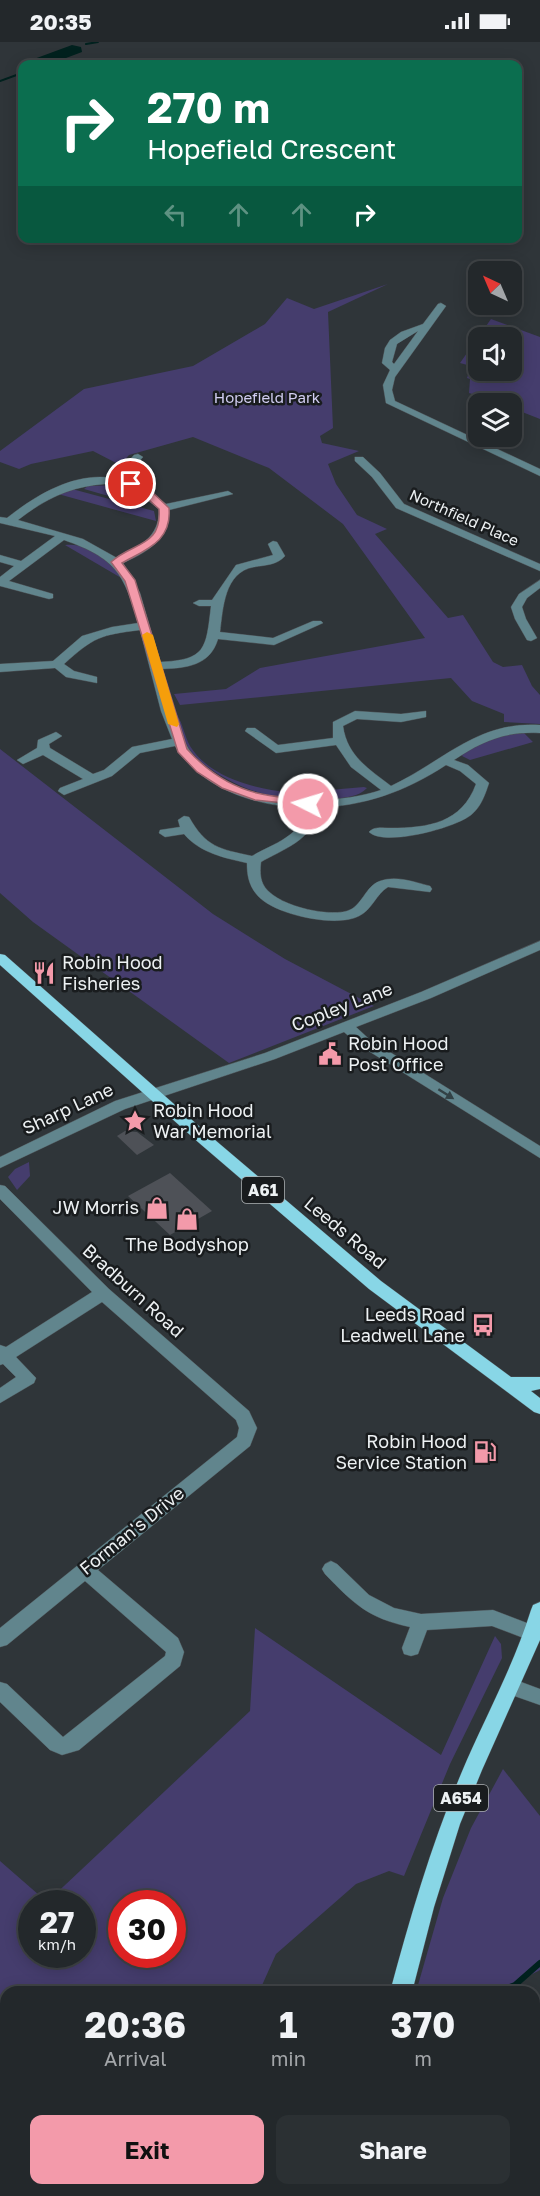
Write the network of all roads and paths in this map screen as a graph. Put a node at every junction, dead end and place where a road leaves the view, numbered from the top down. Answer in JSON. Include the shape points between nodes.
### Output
{"nodes":[{"id":1,"x":441,"y":306,"type":"dead end"},
{"id":2,"x":426,"y":326,"type":"junction"},
{"id":3,"x":395,"y":369,"type":"junction"},
{"id":4,"x":138,"y":457,"type":"dead end"},
{"id":5,"x":359,"y":459,"type":"dead end"},
{"id":6,"x":540,"y":473,"type":"edge"},
{"id":7,"x":117,"y":480,"type":"junction"},
{"id":8,"x":228,"y":494,"type":"dead end"},
{"id":9,"x":164,"y":508,"type":"junction"},
{"id":10,"x":4,"y":521,"type":"edge"},
{"id":11,"x":61,"y":537,"type":"junction"},
{"id":12,"x":273,"y":544,"type":"dead end"},
{"id":13,"x":0,"y":558,"type":"edge"},
{"id":14,"x":116,"y":562,"type":"junction"},
{"id":15,"x":24,"y":566,"type":"junction"},
{"id":16,"x":540,"y":568,"type":"edge"},
{"id":17,"x":0,"y":582,"type":"edge"},
{"id":18,"x":540,"y":583,"type":"edge"},
{"id":19,"x":49,"y":596,"type":"dead end"},
{"id":20,"x":199,"y":603,"type":"dead end"},
{"id":21,"x":217,"y":603,"type":"junction"},
{"id":22,"x":317,"y":623,"type":"dead end"},
{"id":23,"x":145,"y":626,"type":"junction"},
{"id":24,"x":213,"y":635,"type":"junction"},
{"id":25,"x":531,"y":638,"type":"dead end"},
{"id":26,"x":57,"y":664,"type":"junction"},
{"id":27,"x":156,"y":666,"type":"junction"},
{"id":28,"x":0,"y":668,"type":"edge"},
{"id":29,"x":93,"y":680,"type":"dead end"},
{"id":30,"x":422,"y":714,"type":"dead end"},
{"id":31,"x":540,"y":729,"type":"edge"},
{"id":32,"x":251,"y":731,"type":"dead end"},
{"id":33,"x":341,"y":741,"type":"junction"},
{"id":34,"x":178,"y":742,"type":"junction"},
{"id":35,"x":23,"y":760,"type":"dead end"},
{"id":36,"x":444,"y":760,"type":"junction"},
{"id":37,"x":93,"y":778,"type":"junction"},
{"id":38,"x":64,"y":791,"type":"dead end"},
{"id":39,"x":390,"y":791,"type":"junction"},
{"id":40,"x":308,"y":804,"type":"junction"},
{"id":41,"x":375,"y":832,"type":"dead end"},
{"id":42,"x":165,"y":833,"type":"dead end"},
{"id":43,"x":254,"y":860,"type":"junction"},
{"id":44,"x":425,"y":889,"type":"dead end"},
{"id":45,"x":540,"y":945,"type":"edge"},
{"id":46,"x":0,"y":958,"type":"edge"},
{"id":47,"x":346,"y":1026,"type":"junction"},
{"id":48,"x":153,"y":1094,"type":"junction"},
{"id":49,"x":540,"y":1153,"type":"edge"},
{"id":50,"x":0,"y":1163,"type":"edge"},
{"id":51,"x":0,"y":1190,"type":"edge"},
{"id":52,"x":103,"y":1293,"type":"junction"},
{"id":53,"x":2,"y":1355,"type":"edge"},
{"id":54,"x":508,"y":1383,"type":"junction"},
{"id":55,"x":540,"y":1383,"type":"edge"},
{"id":56,"x":0,"y":1396,"type":"edge"},
{"id":57,"x":540,"y":1407,"type":"edge"},
{"id":58,"x":243,"y":1416,"type":"joint"},
{"id":59,"x":331,"y":1569,"type":"dead end"},
{"id":60,"x":85,"y":1570,"type":"junction"},
{"id":61,"x":540,"y":1610,"type":"edge"},
{"id":62,"x":421,"y":1622,"type":"junction"},
{"id":63,"x":534,"y":1634,"type":"junction"},
{"id":64,"x":0,"y":1639,"type":"edge"},
{"id":65,"x":411,"y":1648,"type":"dead end"},
{"id":66,"x":513,"y":1687,"type":"junction"},
{"id":67,"x":0,"y":1690,"type":"edge"},
{"id":68,"x":540,"y":1697,"type":"edge"},
{"id":69,"x":403,"y":1986,"type":"edge"}],
"edges":[{"from":1,"to":2,"type":"street"},
{"from":2,"to":3,"type":"street"},
{"from":2,"to":3,"type":"street","via":[[409,331],[390,344],[387,363]]},
{"from":3,"to":6,"type":"street","via":[[388,380],[387,396],[399,409]]},
{"from":4,"to":7,"type":"street"},
{"from":5,"to":16,"type":"street","name":"Northfield Place","via":[[372,467],[383,488],[400,507]]},
{"from":7,"to":9,"type":"street","via":[[144,490]]},
{"from":7,"to":10,"type":"street","via":[[88,482],[50,493]]},
{"from":8,"to":9,"type":"street"},
{"from":9,"to":14,"type":"street","via":[[161,533]]},
{"from":10,"to":11,"type":"street"},
{"from":11,"to":14,"type":"street"},
{"from":11,"to":15,"type":"street"},
{"from":12,"to":21,"type":"street","via":[[279,556],[264,564],[237,569]]},
{"from":13,"to":15,"type":"street"},
{"from":14,"to":23,"type":"street","via":[[130,580]]},
{"from":15,"to":17,"type":"street"},
{"from":17,"to":19,"type":"street"},
{"from":18,"to":25,"type":"street","via":[[519,598],[515,606]]},
{"from":20,"to":21,"type":"street"},
{"from":21,"to":24,"type":"street"},
{"from":22,"to":24,"type":"street","via":[[274,642]]},
{"from":23,"to":26,"type":"street","via":[[86,638]]},
{"from":23,"to":27,"type":"street"},
{"from":24,"to":27,"type":"street","via":[[203,657]]},
{"from":26,"to":28,"type":"street"},
{"from":26,"to":29,"type":"street","via":[[70,674]]},
{"from":27,"to":34,"type":"street"},
{"from":30,"to":33,"type":"street","via":[[401,718],[355,715],[338,725]]},
{"from":31,"to":36,"type":"street","via":[[515,728],[482,736]]},
{"from":32,"to":33,"type":"street","via":[[276,749]]},
{"from":33,"to":39,"type":"street","via":[[348,759]]},
{"from":34,"to":37,"type":"street","via":[[136,750],[121,764]]},
{"from":34,"to":40,"type":"street","via":[[201,770],[226,785],[255,796]]},
{"from":35,"to":37,"type":"street","via":[[46,740]]},
{"from":36,"to":39,"type":"street"},
{"from":36,"to":41,"type":"street","via":[[464,768],[483,783],[477,801],[460,818],[441,826],[401,837]]},
{"from":37,"to":38,"type":"street"},
{"from":39,"to":40,"type":"street","via":[[344,802]]},
{"from":40,"to":43,"type":"street","via":[[310,823],[301,833]]},
{"from":42,"to":43,"type":"street","via":[[185,825],[196,839]]},
{"from":43,"to":44,"type":"street","via":[[254,878],[262,894],[289,909],[309,914],[355,913],[374,890],[386,884]]},
{"from":45,"to":47,"type":"street","name":"Copley Lane"},
{"from":46,"to":48,"type":"main road","name":"Leeds Road","number":"A61"},
{"from":47,"to":48,"type":"street","name":"Copley Lane","via":[[236,1069]]},
{"from":47,"to":49,"type":"street","one_way":true,"via":[[364,1042]]},
{"from":48,"to":50,"type":"street","name":"Sharp Lane","via":[[120,1105]]},
{"from":48,"to":54,"type":"main road","name":"Leeds Road","number":"A61","via":[[375,1285]]},
{"from":51,"to":52,"type":"street","name":"Bradburn Road"},
{"from":52,"to":53,"type":"street"},
{"from":52,"to":58,"type":"street","name":"Bradburn Road"},
{"from":53,"to":56,"type":"street","via":[[28,1378]]},
{"from":54,"to":55,"type":"main road"},
{"from":54,"to":57,"type":"main road","name":"Leeds Road","number":"A61"},
{"from":58,"to":60,"type":"street","name":"Forman's Drive","via":[[248,1428],[244,1441]]},
{"from":59,"to":62,"type":"street","via":[[363,1600],[390,1615]]},
{"from":60,"to":64,"type":"street","name":"Forman's Drive"},
{"from":60,"to":67,"type":"street","via":[[171,1644],[173,1660],[66,1746],[57,1744]]},
{"from":61,"to":63,"type":"main road","number":"A654"},
{"from":62,"to":63,"type":"street","via":[[493,1618]]},
{"from":62,"to":65,"type":"street"},
{"from":63,"to":66,"type":"main road","number":"A654"},
{"from":66,"to":68,"type":"street"},
{"from":66,"to":69,"type":"main road","number":"A654","via":[[440,1849]]}]}
